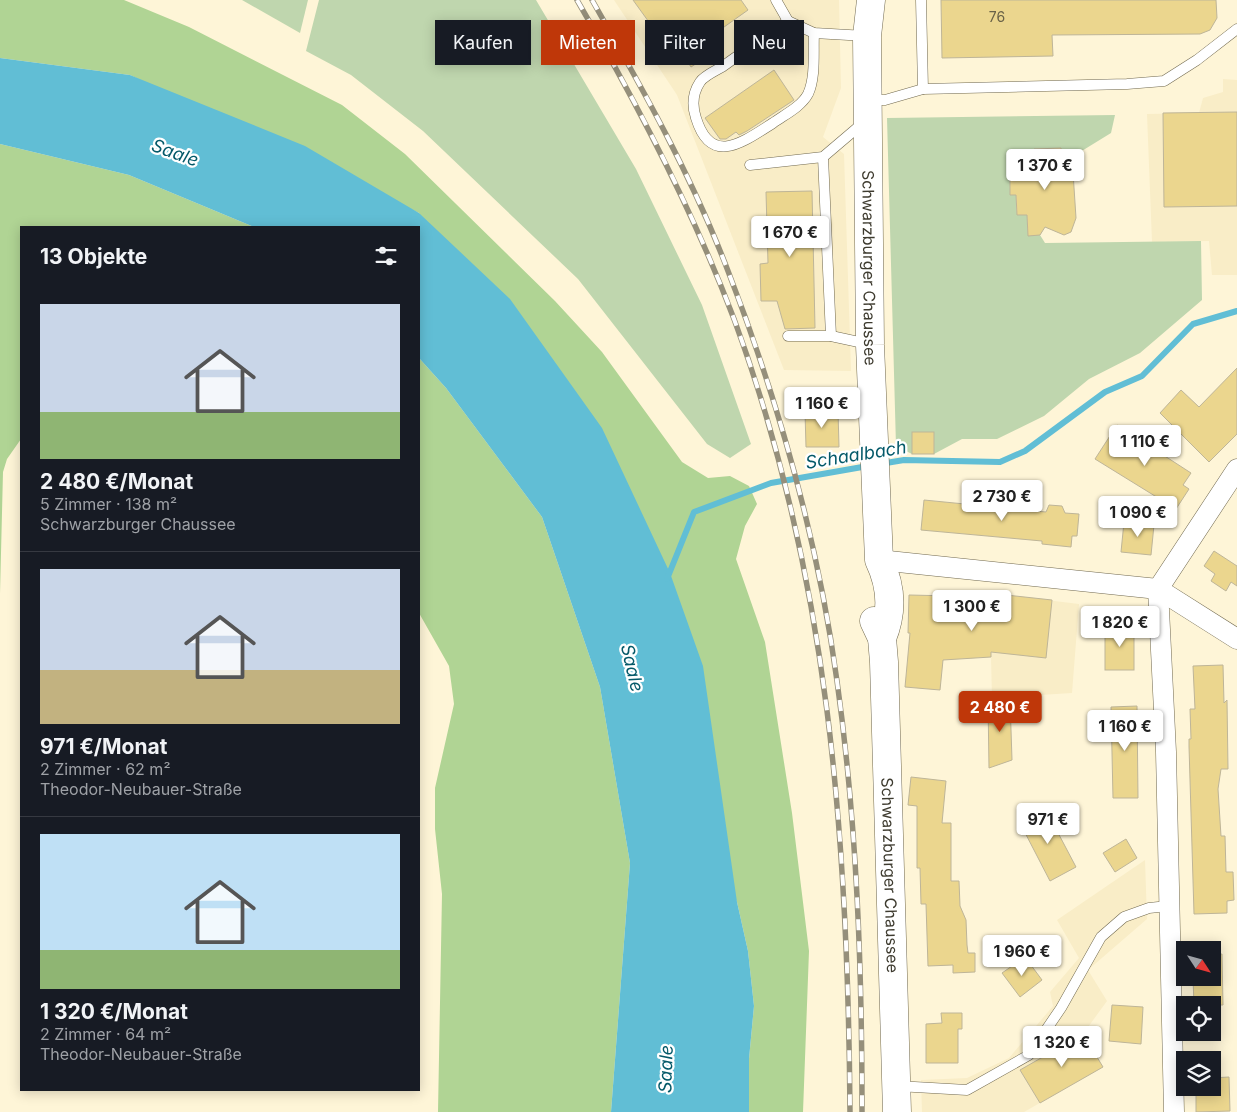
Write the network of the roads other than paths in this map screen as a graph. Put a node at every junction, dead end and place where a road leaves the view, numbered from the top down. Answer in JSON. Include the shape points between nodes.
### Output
{"nodes":[{"id":1,"x":776,"y":0,"type":"edge"},
{"id":2,"x":863,"y":0,"type":"edge"},
{"id":3,"x":871,"y":0,"type":"edge"},
{"id":4,"x":921,"y":0,"type":"edge"},
{"id":5,"x":787,"y":20,"type":"edge"},
{"id":6,"x":804,"y":28,"type":"edge"},
{"id":7,"x":1237,"y":29,"type":"edge"},
{"id":8,"x":814,"y":33,"type":"junction"},
{"id":9,"x":867,"y":36,"type":"junction"},
{"id":10,"x":734,"y":58,"type":"edge"},
{"id":11,"x":923,"y":89,"type":"junction"},
{"id":12,"x":868,"y":109,"type":"junction"},
{"id":13,"x":823,"y":157,"type":"junction"},
{"id":14,"x":750,"y":165,"type":"dead end"},
{"id":15,"x":788,"y":336,"type":"dead end"},
{"id":16,"x":831,"y":336,"type":"junction"},
{"id":17,"x":870,"y":345,"type":"junction"},
{"id":18,"x":1237,"y":469,"type":"edge"},
{"id":19,"x":879,"y":560,"type":"junction"},
{"id":20,"x":1158,"y":589,"type":"junction"},
{"id":21,"x":1237,"y":639,"type":"edge"},
{"id":22,"x":1168,"y":906,"type":"junction"},
{"id":23,"x":897,"y":1099,"type":"edge"},
{"id":24,"x":1174,"y":1112,"type":"edge"}],
"edges":[{"from":1,"to":5,"type":"lane"},
{"from":2,"to":9,"type":"main road","name":"Schwarzburger Chaussee"},
{"from":3,"to":9,"type":"main road","name":"Schwarzburger Chaussee"},
{"from":4,"to":11,"type":"lane"},
{"from":6,"to":8,"type":"lane"},
{"from":7,"to":11,"type":"lane","via":[[1164,81]]},
{"from":8,"to":9,"type":"lane"},
{"from":8,"to":10,"type":"lane","via":[[808,93],[791,111],[728,148],[707,141],[700,132],[692,104],[700,81]]},
{"from":9,"to":12,"type":"main road","name":"Schwarzburger Chaussee"},
{"from":11,"to":12,"type":"lane","via":[[885,100]]},
{"from":12,"to":13,"type":"lane"},
{"from":12,"to":17,"type":"main road","name":"Schwarzburger Chaussee"},
{"from":13,"to":14,"type":"lane"},
{"from":13,"to":16,"type":"lane"},
{"from":15,"to":16,"type":"lane"},
{"from":16,"to":17,"type":"lane"},
{"from":17,"to":19,"type":"main road","name":"Schwarzburger Chaussee"},
{"from":18,"to":20,"type":"street"},
{"from":19,"to":20,"type":"street"},
{"from":19,"to":23,"type":"main road","name":"Schwarzburger Chaussee","via":[[889,586],[889,618],[882,638]]},
{"from":20,"to":21,"type":"street"},
{"from":20,"to":22,"type":"street","via":[[1166,752]]},
{"from":22,"to":23,"type":"lane","via":[[1149,908],[1124,917],[1101,937],[1061,1008],[1029,1055],[967,1090]]},
{"from":22,"to":24,"type":"street"}]}
